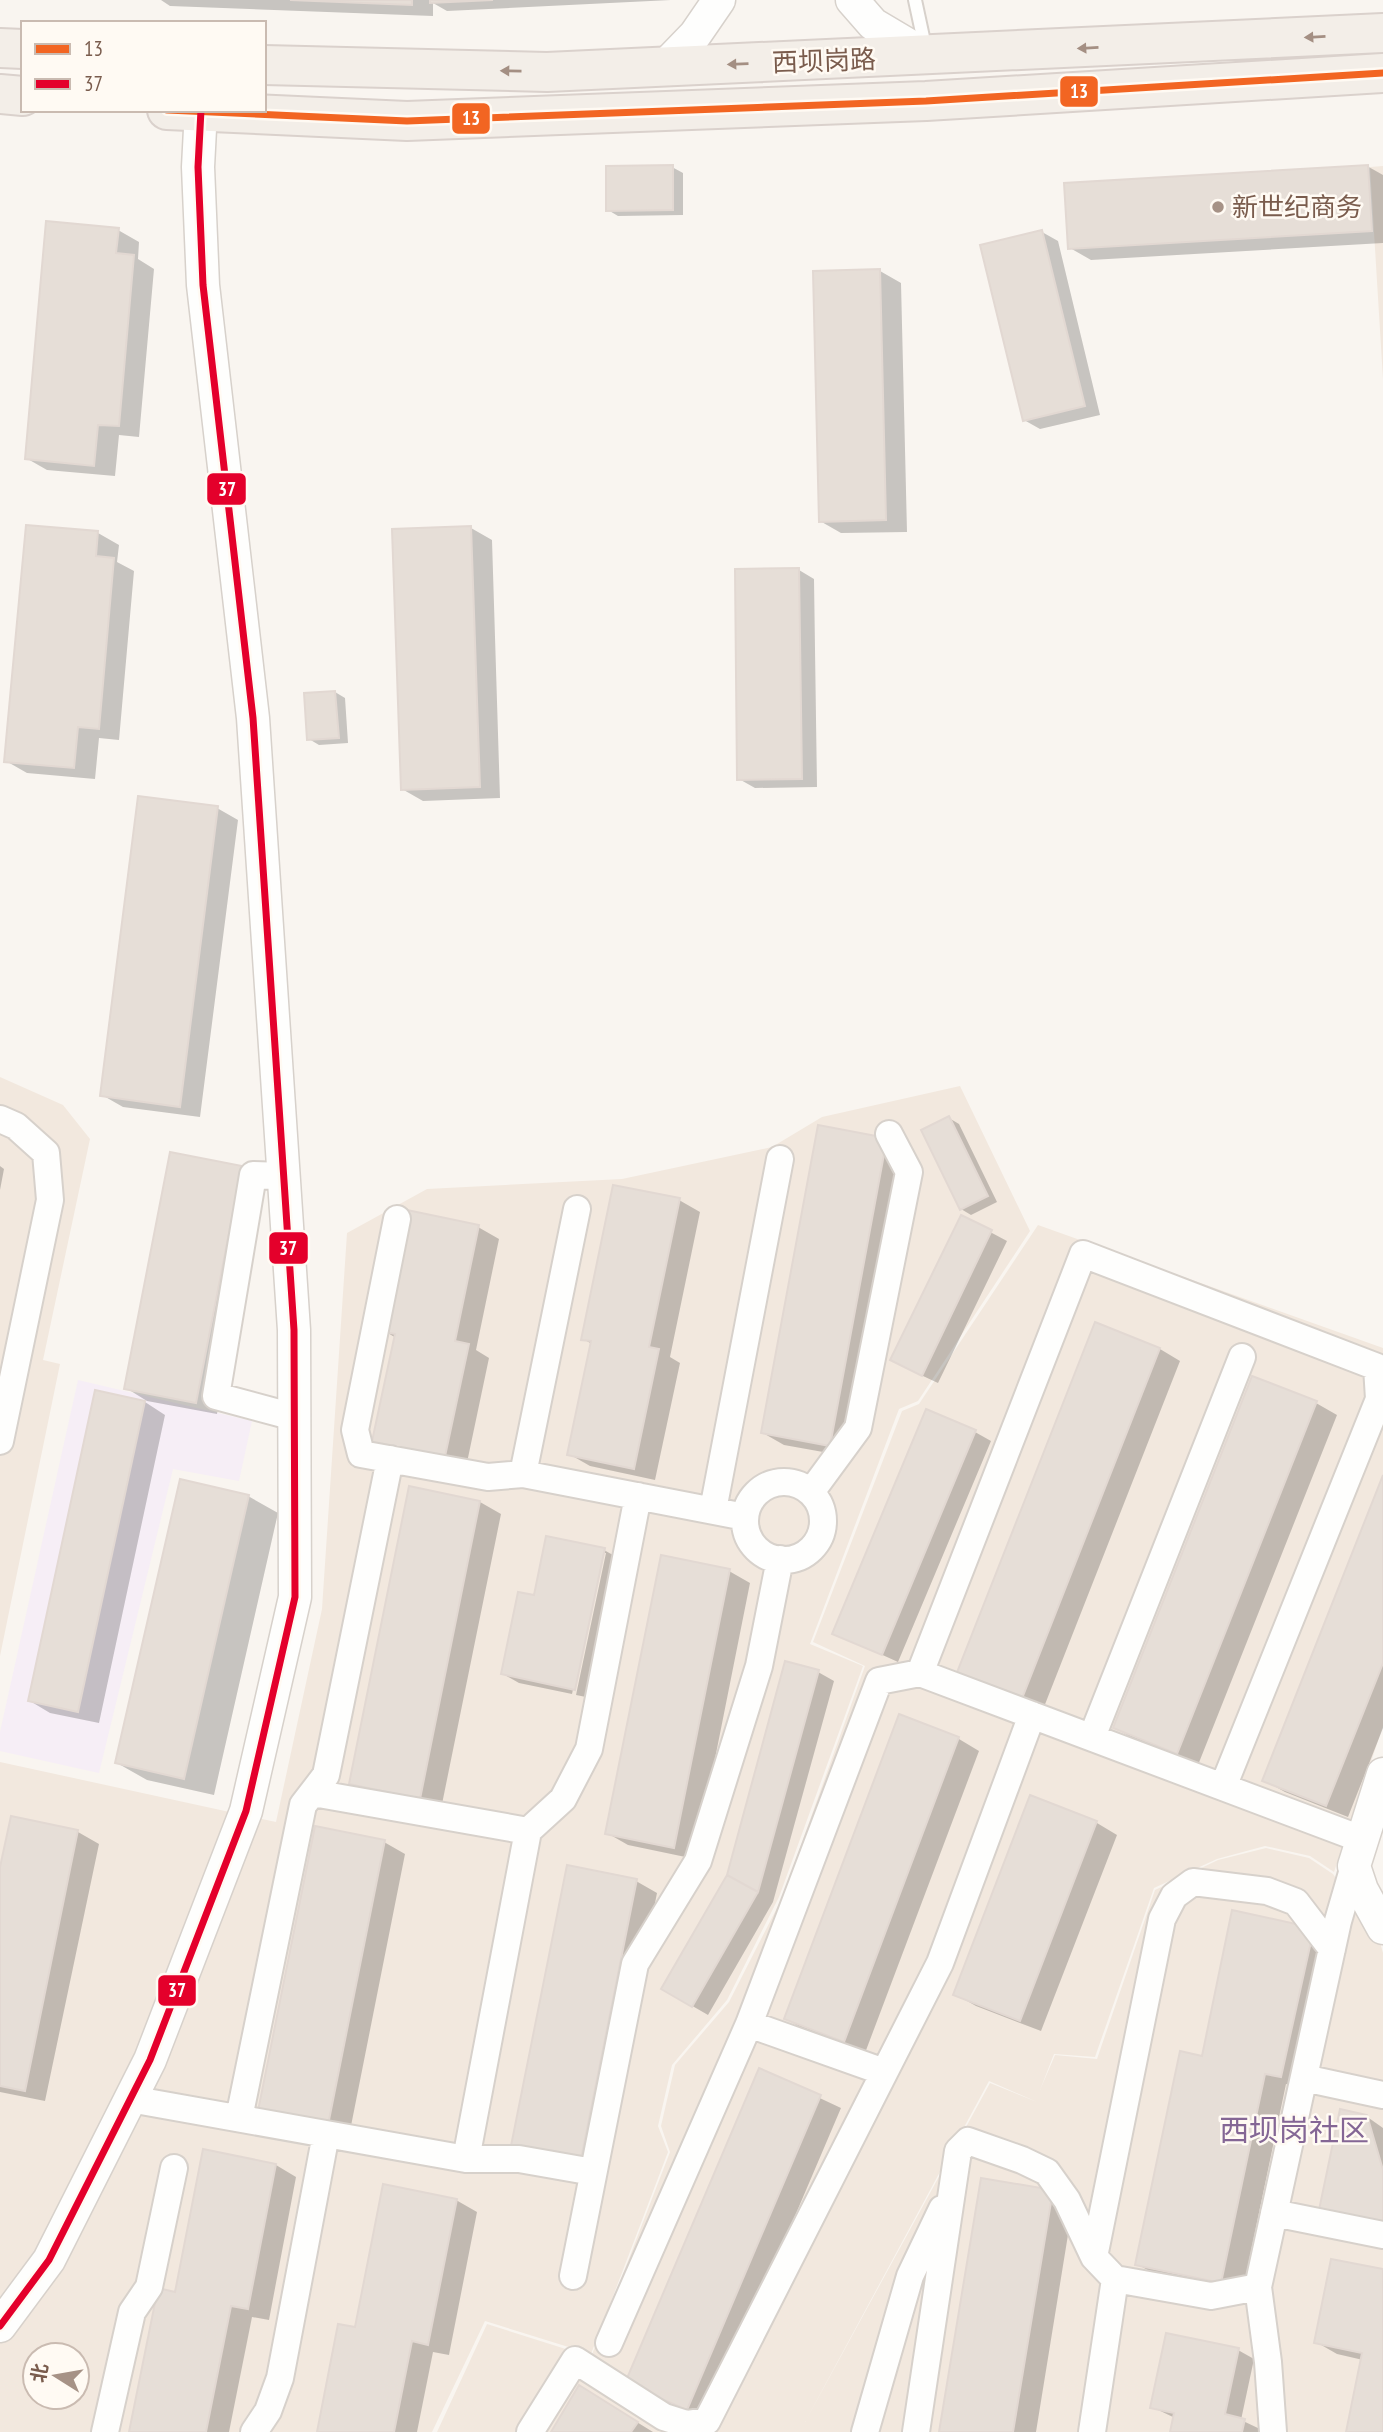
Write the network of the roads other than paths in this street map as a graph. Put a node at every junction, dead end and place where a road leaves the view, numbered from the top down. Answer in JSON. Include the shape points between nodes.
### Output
{"nodes":[{"id":1,"x":719,"y":0,"type":"edge"},
{"id":2,"x":852,"y":0,"type":"edge"},
{"id":3,"x":915,"y":0,"type":"edge"},
{"id":4,"x":1383,"y":33,"type":"edge"},
{"id":5,"x":0,"y":47,"type":"edge"},
{"id":6,"x":21,"y":49,"type":"edge"},
{"id":7,"x":927,"y":57,"type":"junction"},
{"id":8,"x":266,"y":65,"type":"edge"},
{"id":9,"x":664,"y":67,"type":"junction"},
{"id":10,"x":1383,"y":74,"type":"edge"},
{"id":11,"x":0,"y":94,"type":"edge"},
{"id":12,"x":21,"y":96,"type":"edge"},
{"id":13,"x":926,"y":100,"type":"junction"},
{"id":14,"x":189,"y":112,"type":"edge"},
{"id":15,"x":211,"y":112,"type":"edge"},
{"id":16,"x":0,"y":1119,"type":"edge"},
{"id":17,"x":889,"y":1134,"type":"dead end"},
{"id":18,"x":780,"y":1159,"type":"dead end"},
{"id":19,"x":284,"y":1176,"type":"junction"},
{"id":20,"x":576,"y":1209,"type":"dead end"},
{"id":21,"x":397,"y":1220,"type":"dead end"},
{"id":22,"x":1242,"y":1357,"type":"dead end"},
{"id":23,"x":294,"y":1417,"type":"junction"},
{"id":24,"x":0,"y":1441,"type":"edge"},
{"id":25,"x":390,"y":1459,"type":"junction"},
{"id":26,"x":523,"y":1474,"type":"junction"},
{"id":27,"x":811,"y":1492,"type":"junction"},
{"id":28,"x":638,"y":1496,"type":"junction"},
{"id":29,"x":713,"y":1510,"type":"junction"},
{"id":30,"x":745,"y":1517,"type":"junction"},
{"id":31,"x":780,"y":1559,"type":"junction"},
{"id":32,"x":920,"y":1673,"type":"junction"},
{"id":33,"x":1032,"y":1715,"type":"junction"},
{"id":34,"x":1092,"y":1737,"type":"junction"},
{"id":35,"x":1383,"y":1774,"type":"edge"},
{"id":36,"x":1223,"y":1787,"type":"junction"},
{"id":37,"x":313,"y":1793,"type":"junction"},
{"id":38,"x":528,"y":1831,"type":"junction"},
{"id":39,"x":1357,"y":1852,"type":"junction"},
{"id":40,"x":1383,"y":1928,"type":"edge"},
{"id":41,"x":1332,"y":1949,"type":"junction"},
{"id":42,"x":749,"y":2024,"type":"junction"},
{"id":43,"x":884,"y":2072,"type":"junction"},
{"id":44,"x":1304,"y":2078,"type":"junction"},
{"id":45,"x":1383,"y":2095,"type":"edge"},
{"id":46,"x":130,"y":2099,"type":"junction"},
{"id":47,"x":239,"y":2118,"type":"junction"},
{"id":48,"x":326,"y":2134,"type":"junction"},
{"id":49,"x":466,"y":2159,"type":"junction"},
{"id":50,"x":174,"y":2168,"type":"dead end"},
{"id":51,"x":593,"y":2172,"type":"junction"},
{"id":52,"x":953,"y":2186,"type":"junction"},
{"id":53,"x":1274,"y":2213,"type":"junction"},
{"id":54,"x":1383,"y":2235,"type":"edge"},
{"id":55,"x":1094,"y":2257,"type":"junction"},
{"id":56,"x":573,"y":2276,"type":"dead end"},
{"id":57,"x":1115,"y":2279,"type":"junction"},
{"id":58,"x":1258,"y":2287,"type":"junction"},
{"id":59,"x":0,"y":2326,"type":"edge"},
{"id":60,"x":609,"y":2343,"type":"dead end"},
{"id":61,"x":105,"y":2432,"type":"edge"},
{"id":62,"x":254,"y":2432,"type":"edge"},
{"id":63,"x":530,"y":2432,"type":"edge"},
{"id":64,"x":865,"y":2432,"type":"edge"},
{"id":65,"x":916,"y":2432,"type":"edge"},
{"id":66,"x":1092,"y":2432,"type":"edge"},
{"id":67,"x":1273,"y":2432,"type":"edge"}],
"edges":[{"from":1,"to":9,"type":"street","via":[[695,36]]},
{"from":2,"to":7,"type":"street","via":[[873,24]]},
{"from":3,"to":7,"type":"lane"},
{"from":4,"to":7,"type":"main road","name":"西坝岗路","one_way":true},
{"from":5,"to":6,"type":"main road"},
{"from":7,"to":9,"type":"main road","name":"西坝岗路","one_way":true},
{"from":7,"to":13,"type":"main road"},
{"from":9,"to":8,"type":"main road","name":"西坝岗路","one_way":true,"via":[[547,72]]},
{"from":10,"to":13,"type":"main road","name":"西坝岗路"},
{"from":11,"to":12,"type":"main road"},
{"from":13,"to":15,"type":"main road","name":"西坝岗路","via":[[407,121]]},
{"from":14,"to":19,"type":"street","via":[[198,167],[203,285],[253,718]]},
{"from":16,"to":24,"type":"street","via":[[16,1126],[46,1153],[50,1200]]},
{"from":17,"to":27,"type":"street","via":[[909,1172],[858,1428]]},
{"from":18,"to":29,"type":"street"},
{"from":19,"to":23,"type":"street","via":[[294,1330]]},
{"from":19,"to":23,"type":"street","via":[[253,1175],[215,1396]]},
{"from":20,"to":26,"type":"street"},
{"from":21,"to":25,"type":"street","via":[[355,1430],[361,1454]]},
{"from":22,"to":34,"type":"street"},
{"from":23,"to":46,"type":"street","via":[[295,1597],[246,1811]]},
{"from":25,"to":26,"type":"street","via":[[488,1477]]},
{"from":25,"to":37,"type":"street","via":[[327,1775]]},
{"from":26,"to":28,"type":"street"},
{"from":27,"to":30,"type":"street","via":[[789,1482],[765,1487],[748,1505]]},
{"from":27,"to":31,"type":"street","via":[[822,1514],[819,1538],[800,1557]]},
{"from":28,"to":29,"type":"street"},
{"from":28,"to":38,"type":"street","via":[[589,1749],[564,1800]]},
{"from":29,"to":30,"type":"street"},
{"from":30,"to":31,"type":"street","via":[[752,1543]]},
{"from":31,"to":51,"type":"street","via":[[759,1667],[698,1861],[635,1964]]},
{"from":32,"to":33,"type":"street"},
{"from":32,"to":36,"type":"street","via":[[1083,1254],[1377,1367],[1379,1399]]},
{"from":32,"to":42,"type":"street","via":[[879,1681]]},
{"from":33,"to":34,"type":"street"},
{"from":33,"to":43,"type":"street","via":[[940,1963]]},
{"from":34,"to":36,"type":"street"},
{"from":35,"to":39,"type":"street"},
{"from":36,"to":39,"type":"street"},
{"from":37,"to":38,"type":"street"},
{"from":37,"to":47,"type":"street","via":[[303,1805]]},
{"from":38,"to":49,"type":"street"},
{"from":39,"to":40,"type":"street","via":[[1362,1890]]},
{"from":39,"to":41,"type":"street"},
{"from":41,"to":44,"type":"street"},
{"from":41,"to":55,"type":"street","via":[[1296,1902],[1267,1891],[1193,1882],[1174,1896],[1162,1919]]},
{"from":42,"to":43,"type":"street"},
{"from":42,"to":60,"type":"street"},
{"from":43,"to":63,"type":"street","via":[[707,2421],[686,2424],[664,2417],[575,2360]]},
{"from":44,"to":45,"type":"street"},
{"from":44,"to":53,"type":"street"},
{"from":46,"to":47,"type":"street"},
{"from":46,"to":59,"type":"street","via":[[49,2260]]},
{"from":47,"to":48,"type":"street"},
{"from":48,"to":49,"type":"street"},
{"from":48,"to":62,"type":"street","via":[[280,2378],[268,2412]]},
{"from":49,"to":51,"type":"street","via":[[519,2159]]},
{"from":50,"to":61,"type":"street","via":[[149,2287],[132,2312]]},
{"from":51,"to":56,"type":"street"},
{"from":52,"to":55,"type":"street","via":[[958,2151],[968,2141],[1046,2172],[1068,2200]]},
{"from":52,"to":64,"type":"street","via":[[909,2276]]},
{"from":52,"to":65,"type":"street"},
{"from":53,"to":54,"type":"street"},
{"from":53,"to":58,"type":"street"},
{"from":55,"to":57,"type":"street"},
{"from":57,"to":58,"type":"street","via":[[1211,2296]]},
{"from":57,"to":66,"type":"street"},
{"from":58,"to":67,"type":"street"}]}
